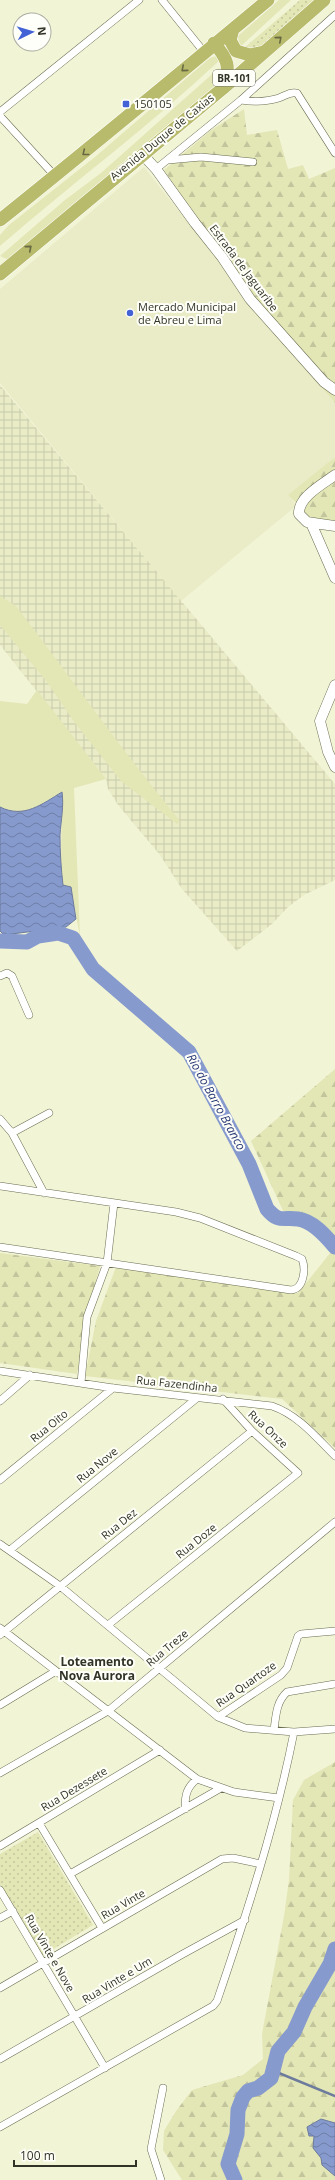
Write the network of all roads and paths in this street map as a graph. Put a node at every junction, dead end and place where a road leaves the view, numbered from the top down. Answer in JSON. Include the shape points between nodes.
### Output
{"nodes":[{"id":1,"x":138,"y":0,"type":"edge"},
{"id":2,"x":162,"y":0,"type":"edge"},
{"id":3,"x":268,"y":0,"type":"edge"},
{"id":4,"x":324,"y":0,"type":"edge"},
{"id":5,"x":335,"y":15,"type":"edge"},
{"id":6,"x":233,"y":29,"type":"junction"},
{"id":7,"x":214,"y":43,"type":"junction"},
{"id":8,"x":204,"y":52,"type":"junction"},
{"id":9,"x":264,"y":52,"type":"junction"},
{"id":10,"x":222,"y":89,"type":"junction"},
{"id":11,"x":241,"y":100,"type":"junction"},
{"id":12,"x":0,"y":112,"type":"edge"},
{"id":13,"x":0,"y":116,"type":"edge"},
{"id":14,"x":335,"y":153,"type":"edge"},
{"id":15,"x":142,"y":154,"type":"junction"},
{"id":16,"x":167,"y":160,"type":"junction"},
{"id":17,"x":253,"y":162,"type":"dead end"},
{"id":18,"x":156,"y":169,"type":"junction"},
{"id":19,"x":55,"y":176,"type":"junction"},
{"id":20,"x":0,"y":220,"type":"edge"},
{"id":21,"x":6,"y":262,"type":"edge"},
{"id":22,"x":0,"y":274,"type":"edge"},
{"id":23,"x":335,"y":390,"type":"edge"},
{"id":24,"x":335,"y":475,"type":"edge"},
{"id":25,"x":311,"y":523,"type":"junction"},
{"id":26,"x":335,"y":526,"type":"edge"},
{"id":27,"x":335,"y":578,"type":"edge"},
{"id":28,"x":335,"y":685,"type":"edge"},
{"id":29,"x":335,"y":767,"type":"edge"},
{"id":30,"x":0,"y":976,"type":"edge"},
{"id":31,"x":29,"y":1015,"type":"dead end"},
{"id":32,"x":49,"y":1113,"type":"dead end"},
{"id":33,"x":0,"y":1119,"type":"edge"},
{"id":34,"x":12,"y":1133,"type":"junction"},
{"id":35,"x":0,"y":1186,"type":"edge"},
{"id":36,"x":44,"y":1192,"type":"junction"},
{"id":37,"x":114,"y":1203,"type":"junction"},
{"id":38,"x":0,"y":1248,"type":"edge"},
{"id":39,"x":107,"y":1263,"type":"junction"},
{"id":40,"x":0,"y":1371,"type":"edge"},
{"id":41,"x":30,"y":1375,"type":"junction"},
{"id":42,"x":81,"y":1383,"type":"junction"},
{"id":43,"x":113,"y":1388,"type":"junction"},
{"id":44,"x":197,"y":1398,"type":"junction"},
{"id":45,"x":223,"y":1399,"type":"junction"},
{"id":46,"x":0,"y":1401,"type":"edge"},
{"id":47,"x":252,"y":1431,"type":"junction"},
{"id":48,"x":335,"y":1456,"type":"edge"},
{"id":49,"x":298,"y":1473,"type":"joint"},
{"id":50,"x":0,"y":1480,"type":"edge"},
{"id":51,"x":335,"y":1522,"type":"edge"},
{"id":52,"x":0,"y":1544,"type":"edge"},
{"id":53,"x":10,"y":1550,"type":"junction"},
{"id":54,"x":60,"y":1586,"type":"junction"},
{"id":55,"x":108,"y":1625,"type":"junction"},
{"id":56,"x":2,"y":1631,"type":"edge"},
{"id":57,"x":335,"y":1631,"type":"edge"},
{"id":58,"x":161,"y":1668,"type":"junction"},
{"id":59,"x":56,"y":1671,"type":"junction"},
{"id":60,"x":335,"y":1684,"type":"edge"},
{"id":61,"x":0,"y":1705,"type":"edge"},
{"id":62,"x":108,"y":1711,"type":"junction"},
{"id":63,"x":218,"y":1717,"type":"junction"},
{"id":64,"x":335,"y":1729,"type":"edge"},
{"id":65,"x":274,"y":1730,"type":"junction"},
{"id":66,"x":294,"y":1732,"type":"junction"},
{"id":67,"x":160,"y":1750,"type":"junction"},
{"id":68,"x":0,"y":1773,"type":"edge"},
{"id":69,"x":197,"y":1779,"type":"junction"},
{"id":70,"x":221,"y":1788,"type":"junction"},
{"id":71,"x":279,"y":1798,"type":"junction"},
{"id":72,"x":185,"y":1809,"type":"junction"},
{"id":73,"x":39,"y":1823,"type":"junction"},
{"id":74,"x":0,"y":1846,"type":"edge"},
{"id":75,"x":260,"y":1864,"type":"junction"},
{"id":76,"x":70,"y":1874,"type":"junction"},
{"id":77,"x":0,"y":1890,"type":"edge"},
{"id":78,"x":13,"y":1911,"type":"junction"},
{"id":79,"x":0,"y":1918,"type":"edge"},
{"id":80,"x":245,"y":1920,"type":"junction"},
{"id":81,"x":102,"y":1928,"type":"junction"},
{"id":82,"x":43,"y":1963,"type":"junction"},
{"id":83,"x":0,"y":1988,"type":"edge"},
{"id":84,"x":75,"y":2017,"type":"junction"},
{"id":85,"x":0,"y":2059,"type":"edge"},
{"id":86,"x":105,"y":2068,"type":"junction"},
{"id":87,"x":163,"y":2088,"type":"dead end"},
{"id":88,"x":0,"y":2127,"type":"edge"},
{"id":89,"x":162,"y":2180,"type":"edge"}],
"edges":[{"from":1,"to":12,"type":"street"},
{"from":2,"to":8,"type":"street"},
{"from":3,"to":6,"type":"highway"},
{"from":9,"to":4,"type":"highway","name":"Avenida Duque de Caxias","number":"BR-101","one_way":true},
{"from":5,"to":11,"type":"street","name":"Avenida Duque de Caxias"},
{"from":6,"to":7,"type":"highway"},
{"from":6,"to":9,"type":"highway","via":[[230,40],[236,51],[250,55]]},
{"from":7,"to":8,"type":"highway"},
{"from":7,"to":10,"type":"highway","via":[[223,53],[228,67],[228,75]]},
{"from":8,"to":19,"type":"highway","one_way":true},
{"from":9,"to":10,"type":"highway","name":"Avenida Duque de Caxias","number":"BR-101"},
{"from":10,"to":15,"type":"highway","name":"Avenida Duque de Caxias","number":"BR-101"},
{"from":11,"to":14,"type":"street","via":[[262,101],[297,93]]},
{"from":11,"to":16,"type":"street","name":"Avenida Duque de Caxias"},
{"from":13,"to":19,"type":"street"},
{"from":15,"to":18,"type":"street","name":"Estrada de Jaguaribe"},
{"from":21,"to":15,"type":"highway","name":"Avenida Duque de Caxias","number":"BR-101","one_way":true},
{"from":16,"to":17,"type":"street","via":[[201,157]]},
{"from":16,"to":18,"type":"street","name":"Avenida Duque de Caxias"},
{"from":18,"to":23,"type":"street","name":"Estrada de Jaguaribe","via":[[250,299],[304,360]]},
{"from":19,"to":20,"type":"highway"},
{"from":21,"to":22,"type":"highway","name":"Avenida Duque de Caxias","number":"BR-101"},
{"from":24,"to":25,"type":"street","via":[[301,503],[299,514],[302,519]]},
{"from":25,"to":26,"type":"street"},
{"from":25,"to":27,"type":"street"},
{"from":28,"to":29,"type":"street","via":[[320,721],[328,752]]},
{"from":30,"to":31,"type":"street","via":[[7,973],[12,976]]},
{"from":32,"to":34,"type":"street"},
{"from":33,"to":34,"type":"street"},
{"from":34,"to":36,"type":"street"},
{"from":35,"to":36,"type":"street"},
{"from":36,"to":37,"type":"street"},
{"from":37,"to":39,"type":"street"},
{"from":37,"to":39,"type":"street","via":[[200,1218],[302,1259],[304,1273],[300,1286],[291,1290]]},
{"from":38,"to":39,"type":"street"},
{"from":39,"to":42,"type":"street","via":[[87,1316]]},
{"from":40,"to":41,"type":"street","name":"Rua Fazendinha"},
{"from":41,"to":42,"type":"street","name":"Rua Fazendinha"},
{"from":41,"to":46,"type":"street"},
{"from":42,"to":43,"type":"street","name":"Rua Fazendinha"},
{"from":43,"to":44,"type":"street","name":"Rua Fazendinha"},
{"from":43,"to":50,"type":"street","name":"Rua Oito"},
{"from":44,"to":45,"type":"street","name":"Rua Fazendinha"},
{"from":44,"to":53,"type":"street","name":"Rua Nove"},
{"from":45,"to":47,"type":"street","name":"Rua Onze"},
{"from":45,"to":48,"type":"street","name":"Rua Fazendinha","via":[[272,1406],[285,1411],[297,1418]]},
{"from":47,"to":49,"type":"street","name":"Rua Onze"},
{"from":47,"to":54,"type":"street","name":"Rua Dez"},
{"from":49,"to":55,"type":"street","name":"Rua Doze"},
{"from":51,"to":58,"type":"street","name":"Rua Treze"},
{"from":52,"to":53,"type":"street"},
{"from":53,"to":54,"type":"street"},
{"from":54,"to":55,"type":"street"},
{"from":54,"to":56,"type":"street","name":"Rua Dez"},
{"from":55,"to":58,"type":"street"},
{"from":56,"to":59,"type":"street"},
{"from":57,"to":63,"type":"street","name":"Rua Quartoze","via":[[298,1636],[287,1668],[281,1675]]},
{"from":58,"to":62,"type":"street","name":"Rua Treze"},
{"from":58,"to":63,"type":"street"},
{"from":59,"to":61,"type":"street"},
{"from":59,"to":62,"type":"street"},
{"from":60,"to":65,"type":"street","via":[[287,1692],[282,1696],[278,1706]]},
{"from":62,"to":67,"type":"street"},
{"from":62,"to":68,"type":"street","name":"Rua Treze"},
{"from":63,"to":65,"type":"street","via":[[245,1728]]},
{"from":64,"to":66,"type":"street"},
{"from":65,"to":66,"type":"street"},
{"from":66,"to":71,"type":"street"},
{"from":67,"to":69,"type":"street"},
{"from":67,"to":73,"type":"street","name":"Rua Dezessete"},
{"from":69,"to":70,"type":"street"},
{"from":69,"to":72,"type":"street","via":[[189,1786],[185,1796]]},
{"from":70,"to":71,"type":"street"},
{"from":70,"to":72,"type":"street"},
{"from":71,"to":75,"type":"street"},
{"from":72,"to":76,"type":"street"},
{"from":73,"to":74,"type":"street","name":"Rua Dezessete"},
{"from":73,"to":76,"type":"street"},
{"from":75,"to":80,"type":"street"},
{"from":75,"to":81,"type":"street","name":"Rua Vinte","via":[[233,1858],[222,1859]]},
{"from":76,"to":81,"type":"street"},
{"from":77,"to":78,"type":"street","name":"Rua Vinte e Nove"},
{"from":78,"to":79,"type":"street"},
{"from":78,"to":82,"type":"street","name":"Rua Vinte e Nove"},
{"from":80,"to":84,"type":"street","name":"Rua Vinte e Um"},
{"from":80,"to":86,"type":"street","via":[[217,2001],[213,2006]]},
{"from":81,"to":82,"type":"street","name":"Rua Vinte"},
{"from":82,"to":83,"type":"street","name":"Rua Vinte"},
{"from":82,"to":84,"type":"street","name":"Rua Vinte e Nove"},
{"from":84,"to":85,"type":"street","name":"Rua Vinte e Um"},
{"from":84,"to":86,"type":"street","name":"Rua Vinte e Nove"},
{"from":86,"to":88,"type":"street"},
{"from":87,"to":89,"type":"street","via":[[151,2149]]}]}
